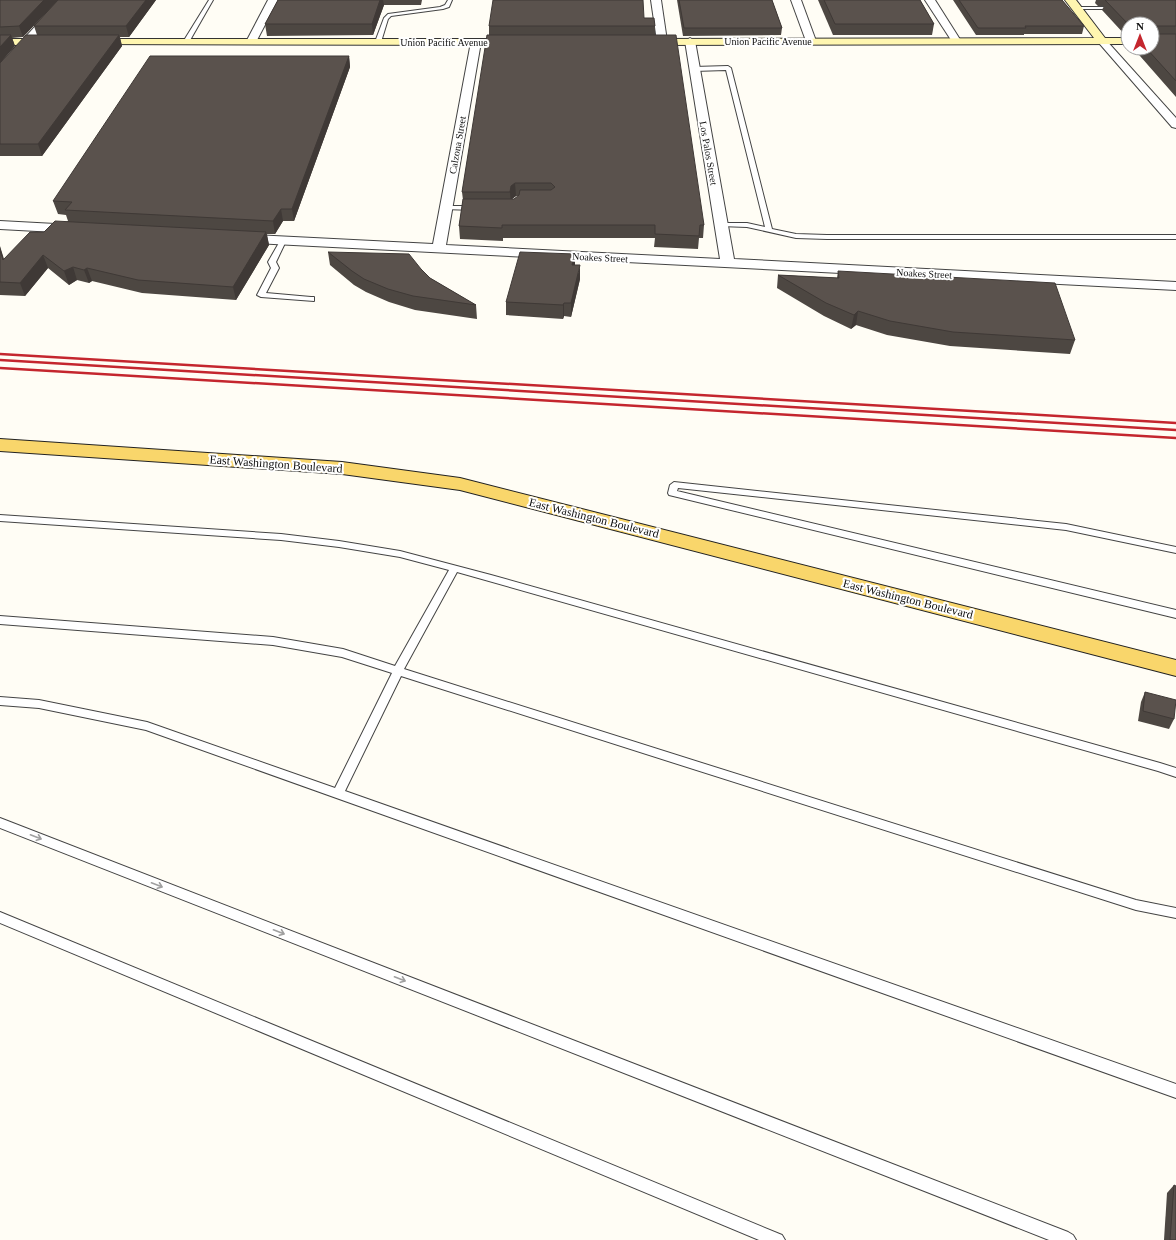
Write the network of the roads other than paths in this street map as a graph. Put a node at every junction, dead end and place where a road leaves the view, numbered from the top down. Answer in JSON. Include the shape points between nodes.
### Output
{"nodes":[{"id":1,"x":64,"y":0,"type":"edge"},
{"id":2,"x":211,"y":0,"type":"edge"},
{"id":3,"x":273,"y":0,"type":"edge"},
{"id":4,"x":450,"y":0,"type":"edge"},
{"id":5,"x":656,"y":0,"type":"edge"},
{"id":6,"x":796,"y":0,"type":"edge"},
{"id":7,"x":930,"y":0,"type":"edge"},
{"id":8,"x":1074,"y":4,"type":"edge"},
{"id":9,"x":1125,"y":8,"type":"edge"},
{"id":10,"x":690,"y":41,"type":"junction"},
{"id":11,"x":811,"y":41,"type":"junction"},
{"id":12,"x":956,"y":41,"type":"junction"},
{"id":13,"x":1102,"y":41,"type":"junction"},
{"id":14,"x":1120,"y":41,"type":"edge"},
{"id":15,"x":0,"y":42,"type":"edge"},
{"id":16,"x":27,"y":42,"type":"junction"},
{"id":17,"x":62,"y":42,"type":"edge"},
{"id":18,"x":76,"y":42,"type":"edge"},
{"id":19,"x":186,"y":42,"type":"junction"},
{"id":20,"x":251,"y":42,"type":"junction"},
{"id":21,"x":378,"y":42,"type":"junction"},
{"id":22,"x":476,"y":42,"type":"junction"},
{"id":23,"x":530,"y":42,"type":"edge"},
{"id":24,"x":638,"y":42,"type":"edge"},
{"id":25,"x":662,"y":42,"type":"junction"},
{"id":26,"x":694,"y":69,"type":"junction"},
{"id":27,"x":0,"y":72,"type":"edge"},
{"id":28,"x":1176,"y":126,"type":"edge"},
{"id":29,"x":446,"y":208,"type":"junction"},
{"id":30,"x":479,"y":208,"type":"edge"},
{"id":31,"x":0,"y":225,"type":"edge"},
{"id":32,"x":722,"y":225,"type":"junction"},
{"id":33,"x":87,"y":230,"type":"edge"},
{"id":34,"x":769,"y":230,"type":"junction"},
{"id":35,"x":220,"y":237,"type":"edge"},
{"id":36,"x":1176,"y":237,"type":"edge"},
{"id":37,"x":282,"y":241,"type":"junction"},
{"id":38,"x":439,"y":248,"type":"junction"},
{"id":39,"x":728,"y":264,"type":"junction"},
{"id":40,"x":1176,"y":286,"type":"edge"},
{"id":41,"x":310,"y":299,"type":"dead end"},
{"id":42,"x":0,"y":445,"type":"edge"},
{"id":43,"x":0,"y":518,"type":"edge"},
{"id":44,"x":1176,"y":550,"type":"edge"},
{"id":45,"x":455,"y":568,"type":"junction"},
{"id":46,"x":1176,"y":614,"type":"edge"},
{"id":47,"x":0,"y":620,"type":"edge"},
{"id":48,"x":1176,"y":668,"type":"edge"},
{"id":49,"x":398,"y":671,"type":"junction"},
{"id":50,"x":0,"y":701,"type":"edge"},
{"id":51,"x":1176,"y":773,"type":"edge"},
{"id":52,"x":338,"y":794,"type":"junction"},
{"id":53,"x":0,"y":823,"type":"edge"},
{"id":54,"x":1176,"y":913,"type":"edge"},
{"id":55,"x":0,"y":917,"type":"edge"},
{"id":56,"x":1176,"y":1091,"type":"edge"},
{"id":57,"x":778,"y":1240,"type":"edge"},
{"id":58,"x":1068,"y":1240,"type":"edge"}],
"edges":[{"from":1,"to":16,"type":"street"},
{"from":2,"to":19,"type":"lane"},
{"from":3,"to":20,"type":"street"},
{"from":4,"to":21,"type":"lane","via":[[447,6],[441,8],[390,15],[386,18]]},
{"from":5,"to":25,"type":"street"},
{"from":6,"to":11,"type":"street"},
{"from":7,"to":12,"type":"street"},
{"from":8,"to":9,"type":"lane"},
{"from":8,"to":13,"type":"street"},
{"from":10,"to":11,"type":"street","name":"Union Pacific Avenue"},
{"from":10,"to":25,"type":"street","name":"Union Pacific Avenue"},
{"from":10,"to":26,"type":"street","name":"Los Palos Street"},
{"from":11,"to":12,"type":"street","name":"Union Pacific Avenue"},
{"from":12,"to":13,"type":"street","name":"Union Pacific Avenue"},
{"from":13,"to":14,"type":"street","name":"Union Pacific Avenue"},
{"from":13,"to":28,"type":"street"},
{"from":15,"to":16,"type":"street"},
{"from":16,"to":17,"type":"street"},
{"from":16,"to":27,"type":"street"},
{"from":18,"to":19,"type":"street","name":"Union Pacific Avenue"},
{"from":19,"to":20,"type":"street","name":"Union Pacific Avenue"},
{"from":20,"to":21,"type":"street","name":"Union Pacific Avenue"},
{"from":21,"to":22,"type":"street","name":"Union Pacific Avenue"},
{"from":22,"to":23,"type":"street","name":"Union Pacific Avenue"},
{"from":22,"to":29,"type":"street","name":"Calzona Street"},
{"from":24,"to":25,"type":"street","name":"Union Pacific Avenue"},
{"from":26,"to":32,"type":"street","name":"Los Palos Street"},
{"from":26,"to":34,"type":"lane","via":[[728,68]]},
{"from":29,"to":30,"type":"lane"},
{"from":29,"to":38,"type":"street","name":"Calzona Street"},
{"from":31,"to":33,"type":"street"},
{"from":32,"to":34,"type":"lane","via":[[747,224]]},
{"from":32,"to":39,"type":"street","name":"Los Palos Street"},
{"from":34,"to":36,"type":"lane","via":[[796,236],[827,237]]},
{"from":35,"to":37,"type":"street","name":"Noakes Street"},
{"from":37,"to":38,"type":"street","name":"Noakes Street"},
{"from":37,"to":41,"type":"lane","via":[[272,262],[275,268],[261,295]]},
{"from":38,"to":39,"type":"street","name":"Noakes Street"},
{"from":39,"to":40,"type":"street","name":"Noakes Street"},
{"from":42,"to":48,"type":"main road","name":"East Washington Boulevard","via":[[342,468],[460,484]]},
{"from":43,"to":45,"type":"lane","via":[[281,537],[400,554]]},
{"from":44,"to":46,"type":"lane","via":[[1066,527],[1012,520],[674,485],[672,493]]},
{"from":45,"to":49,"type":"lane"},
{"from":45,"to":51,"type":"lane"},
{"from":47,"to":49,"type":"lane","via":[[273,641],[343,653]]},
{"from":49,"to":52,"type":"lane"},
{"from":49,"to":54,"type":"lane","via":[[1136,905]]},
{"from":50,"to":52,"type":"lane","via":[[39,704],[147,726]]},
{"from":52,"to":56,"type":"lane"},
{"from":53,"to":58,"type":"lane","one_way":true},
{"from":55,"to":57,"type":"lane"}]}
